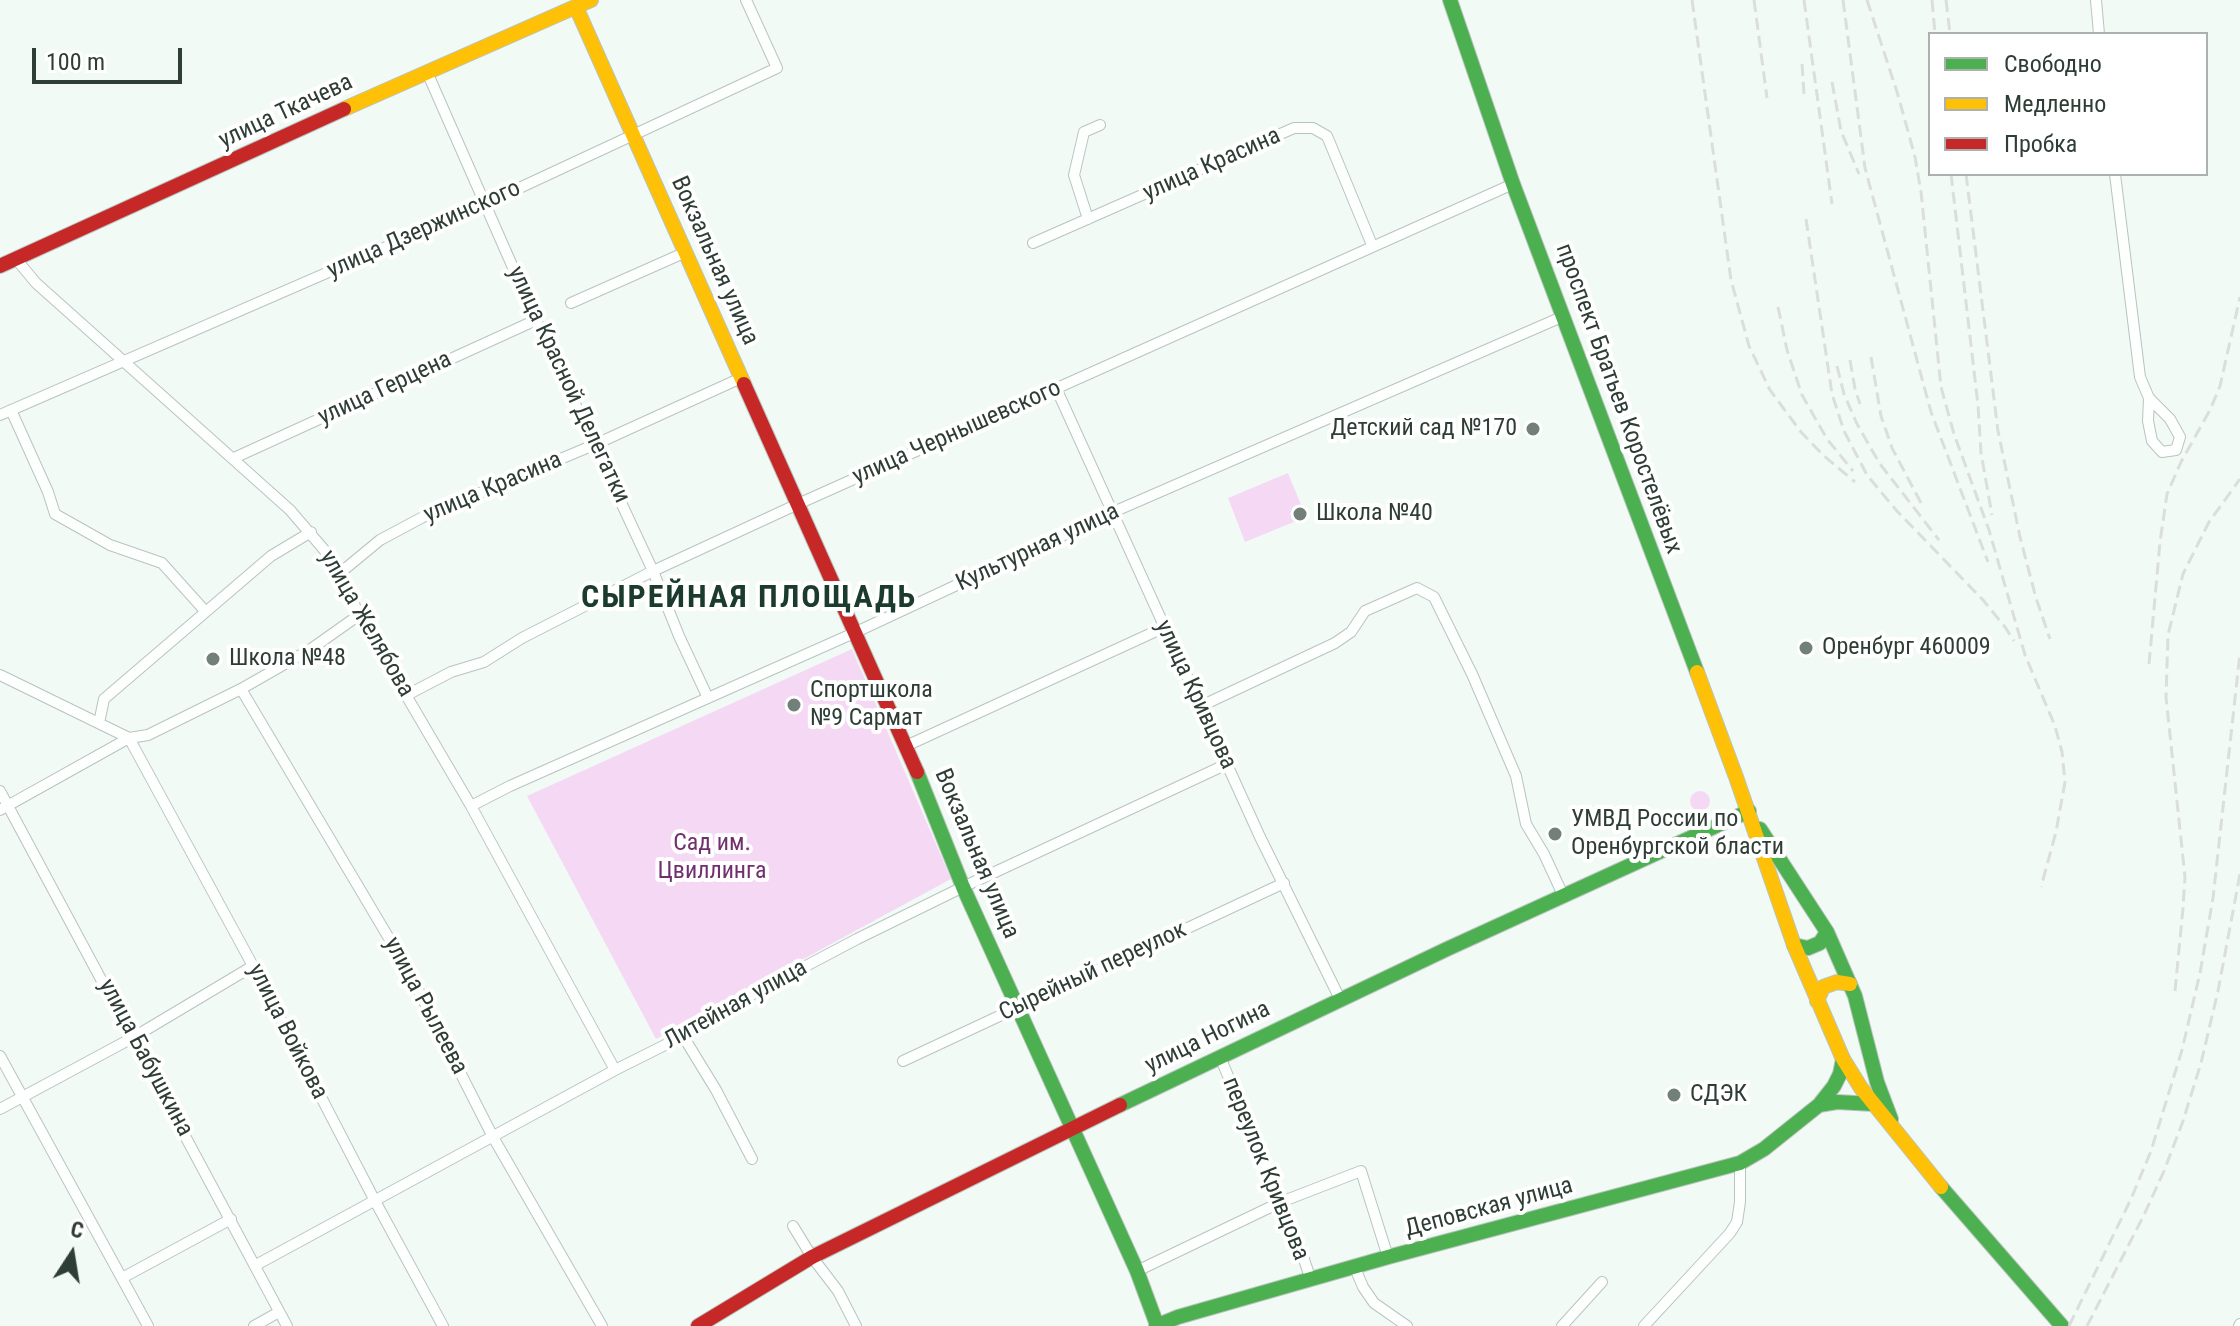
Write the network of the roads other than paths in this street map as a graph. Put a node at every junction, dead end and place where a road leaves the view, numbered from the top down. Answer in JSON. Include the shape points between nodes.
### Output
{"nodes":[{"id":1,"x":591,"y":0,"type":"edge"},
{"id":2,"x":746,"y":0,"type":"edge"},
{"id":3,"x":1450,"y":0,"type":"edge"},
{"id":4,"x":2096,"y":0,"type":"edge"},
{"id":5,"x":558,"y":7,"type":"edge"},
{"id":6,"x":576,"y":7,"type":"junction"},
{"id":7,"x":2099,"y":32,"type":"edge"},
{"id":8,"x":427,"y":72,"type":"junction"},
{"id":9,"x":1100,"y":125,"type":"dead end"},
{"id":10,"x":633,"y":134,"type":"junction"},
{"id":11,"x":2115,"y":176,"type":"edge"},
{"id":12,"x":1513,"y":184,"type":"junction"},
{"id":13,"x":485,"y":204,"type":"junction"},
{"id":14,"x":1088,"y":219,"type":"junction"},
{"id":15,"x":1033,"y":243,"type":"dead end"},
{"id":16,"x":1372,"y":245,"type":"junction"},
{"id":17,"x":686,"y":252,"type":"junction"},
{"id":18,"x":16,"y":259,"type":"junction"},
{"id":19,"x":0,"y":266,"type":"edge"},
{"id":20,"x":571,"y":303,"type":"dead end"},
{"id":21,"x":1564,"y":316,"type":"junction"},
{"id":22,"x":536,"y":320,"type":"junction"},
{"id":23,"x":124,"y":361,"type":"junction"},
{"id":24,"x":741,"y":378,"type":"junction"},
{"id":25,"x":1056,"y":388,"type":"junction"},
{"id":26,"x":2149,"y":398,"type":"junction"},
{"id":27,"x":11,"y":410,"type":"junction"},
{"id":28,"x":0,"y":415,"type":"edge"},
{"id":29,"x":596,"y":444,"type":"junction"},
{"id":30,"x":234,"y":458,"type":"junction"},
{"id":31,"x":798,"y":504,"type":"junction"},
{"id":32,"x":1111,"y":513,"type":"junction"},
{"id":33,"x":311,"y":532,"type":"junction"},
{"id":34,"x":653,"y":571,"type":"junction"},
{"id":35,"x":340,"y":573,"type":"junction"},
{"id":36,"x":205,"y":611,"type":"junction"},
{"id":37,"x":359,"y":615,"type":"junction"},
{"id":38,"x":1165,"y":627,"type":"junction"},
{"id":39,"x":854,"y":633,"type":"junction"},
{"id":40,"x":0,"y":675,"type":"edge"},
{"id":41,"x":241,"y":689,"type":"junction"},
{"id":42,"x":407,"y":695,"type":"junction"},
{"id":43,"x":708,"y":698,"type":"junction"},
{"id":44,"x":1201,"y":706,"type":"junction"},
{"id":45,"x":99,"y":723,"type":"junction"},
{"id":46,"x":129,"y":738,"type":"junction"},
{"id":47,"x":906,"y":746,"type":"junction"},
{"id":48,"x":1227,"y":764,"type":"junction"},
{"id":49,"x":0,"y":791,"type":"edge"},
{"id":50,"x":471,"y":806,"type":"junction"},
{"id":51,"x":4,"y":808,"type":"edge"},
{"id":52,"x":1749,"y":811,"type":"junction"},
{"id":53,"x":1284,"y":883,"type":"junction"},
{"id":54,"x":963,"y":887,"type":"junction"},
{"id":55,"x":1563,"y":895,"type":"junction"},
{"id":56,"x":1827,"y":932,"type":"junction"},
{"id":57,"x":1794,"y":945,"type":"junction"},
{"id":58,"x":253,"y":966,"type":"junction"},
{"id":59,"x":1850,"y":984,"type":"junction"},
{"id":60,"x":1340,"y":999,"type":"junction"},
{"id":61,"x":1817,"y":1001,"type":"junction"},
{"id":62,"x":1019,"y":1006,"type":"junction"},
{"id":63,"x":683,"y":1036,"type":"junction"},
{"id":64,"x":134,"y":1037,"type":"junction"},
{"id":65,"x":0,"y":1056,"type":"edge"},
{"id":66,"x":1220,"y":1057,"type":"junction"},
{"id":67,"x":1843,"y":1059,"type":"junction"},
{"id":68,"x":903,"y":1061,"type":"dead end"},
{"id":69,"x":615,"y":1070,"type":"junction"},
{"id":70,"x":23,"y":1096,"type":"junction"},
{"id":71,"x":1873,"y":1104,"type":"junction"},
{"id":72,"x":1819,"y":1105,"type":"junction"},
{"id":73,"x":0,"y":1109,"type":"edge"},
{"id":74,"x":1072,"y":1128,"type":"junction"},
{"id":75,"x":1896,"y":1131,"type":"junction"},
{"id":76,"x":493,"y":1137,"type":"junction"},
{"id":77,"x":752,"y":1159,"type":"dead end"},
{"id":78,"x":1740,"y":1163,"type":"junction"},
{"id":79,"x":375,"y":1201,"type":"junction"},
{"id":80,"x":1281,"y":1202,"type":"junction"},
{"id":81,"x":231,"y":1219,"type":"junction"},
{"id":82,"x":793,"y":1226,"type":"dead end"},
{"id":83,"x":812,"y":1257,"type":"junction"},
{"id":84,"x":1388,"y":1257,"type":"junction"},
{"id":85,"x":256,"y":1265,"type":"junction"},
{"id":86,"x":1355,"y":1268,"type":"junction"},
{"id":87,"x":1137,"y":1271,"type":"junction"},
{"id":88,"x":122,"y":1278,"type":"junction"},
{"id":89,"x":1311,"y":1280,"type":"junction"},
{"id":90,"x":1602,"y":1282,"type":"dead end"},
{"id":91,"x":279,"y":1312,"type":"junction"},
{"id":92,"x":146,"y":1325,"type":"edge"},
{"id":93,"x":1156,"y":1325,"type":"edge"},
{"id":94,"x":254,"y":1326,"type":"edge"},
{"id":95,"x":287,"y":1326,"type":"edge"},
{"id":96,"x":443,"y":1326,"type":"edge"},
{"id":97,"x":602,"y":1326,"type":"edge"},
{"id":98,"x":698,"y":1326,"type":"edge"},
{"id":99,"x":856,"y":1326,"type":"edge"},
{"id":100,"x":1407,"y":1326,"type":"edge"},
{"id":101,"x":1562,"y":1326,"type":"edge"},
{"id":102,"x":1644,"y":1326,"type":"edge"},
{"id":103,"x":2062,"y":1326,"type":"edge"}],
"edges":[{"from":1,"to":6,"type":"street","name":"улица Ткачева"},
{"from":2,"to":10,"type":"street","name":"улица Дзержинского","via":[[777,68]]},
{"from":3,"to":12,"type":"street","name":"проспект Братьев Коростелёвых"},
{"from":4,"to":7,"type":"street"},
{"from":5,"to":6,"type":"street","name":"улица Ткачева"},
{"from":5,"to":8,"type":"street","name":"улица Ткачева"},
{"from":6,"to":10,"type":"street","name":"Вокзальная улица"},
{"from":8,"to":13,"type":"street","name":"улица Красной Делегатки"},
{"from":8,"to":18,"type":"street","name":"улица Ткачева"},
{"from":9,"to":14,"type":"street","via":[[1084,132],[1074,175]]},
{"from":10,"to":13,"type":"street","name":"улица Дзержинского"},
{"from":10,"to":17,"type":"street","name":"Вокзальная улица"},
{"from":11,"to":26,"type":"street","via":[[2140,377]]},
{"from":12,"to":16,"type":"street","name":"улица Чернышевского"},
{"from":12,"to":21,"type":"street","name":"проспект Братьев Коростелёвых"},
{"from":13,"to":22,"type":"street","name":"улица Красной Делегатки"},
{"from":13,"to":23,"type":"street","name":"улица Дзержинского"},
{"from":14,"to":15,"type":"street","name":"улица Красина"},
{"from":14,"to":16,"type":"street","name":"улица Красина","via":[[1294,128],[1313,128],[1327,136]]},
{"from":16,"to":25,"type":"street","name":"улица Чернышевского"},
{"from":17,"to":20,"type":"street"},
{"from":17,"to":24,"type":"street","name":"Вокзальная улица"},
{"from":18,"to":19,"type":"street","name":"улица Ткачева"},
{"from":18,"to":23,"type":"street","name":"улица Желябова"},
{"from":21,"to":32,"type":"street","name":"Культурная улица"},
{"from":21,"to":52,"type":"street","name":"проспект Братьев Коростелёвых"},
{"from":22,"to":29,"type":"street","name":"улица Красной Делегатки"},
{"from":22,"to":30,"type":"street","name":"улица Герцена"},
{"from":23,"to":27,"type":"street","name":"улица Дзержинского"},
{"from":23,"to":30,"type":"street","name":"улица Желябова"},
{"from":24,"to":29,"type":"street","name":"улица Красина"},
{"from":24,"to":31,"type":"street","name":"Вокзальная улица"},
{"from":25,"to":31,"type":"street","name":"улица Чернышевского"},
{"from":25,"to":32,"type":"street","name":"улица Кривцова"},
{"from":26,"to":26,"type":"street","via":[[2180,437],[2176,450],[2162,452],[2152,441]]},
{"from":27,"to":28,"type":"street","name":"улица Дзержинского"},
{"from":27,"to":36,"type":"street","via":[[55,514],[110,545],[162,563]]},
{"from":29,"to":34,"type":"street","name":"улица Красной Делегатки"},
{"from":29,"to":35,"type":"street","name":"улица Красина","via":[[423,517],[380,540]]},
{"from":30,"to":33,"type":"street","name":"улица Желябова"},
{"from":31,"to":34,"type":"street","name":"улица Чернышевского"},
{"from":31,"to":39,"type":"street","name":"Вокзальная улица"},
{"from":32,"to":38,"type":"street","name":"улица Кривцова"},
{"from":32,"to":39,"type":"street","name":"Культурная улица"},
{"from":33,"to":35,"type":"street","name":"улица Желябова"},
{"from":33,"to":36,"type":"street","via":[[271,556]]},
{"from":34,"to":42,"type":"street","name":"улица Чернышевского","via":[[484,662]]},
{"from":34,"to":43,"type":"street","name":"улица Красной Делегатки"},
{"from":35,"to":37,"type":"street","name":"улица Желябова"},
{"from":36,"to":45,"type":"street","via":[[104,699]]},
{"from":37,"to":41,"type":"street"},
{"from":37,"to":42,"type":"street","name":"улица Желябова"},
{"from":38,"to":44,"type":"street","name":"улица Кривцова"},
{"from":38,"to":47,"type":"street"},
{"from":39,"to":43,"type":"street","name":"Культурная улица"},
{"from":39,"to":47,"type":"street","name":"Вокзальная улица"},
{"from":40,"to":45,"type":"street"},
{"from":41,"to":46,"type":"street","via":[[148,735]]},
{"from":41,"to":76,"type":"street","name":"улица Рылеева","via":[[409,972]]},
{"from":42,"to":50,"type":"street","name":"улица Желябова"},
{"from":43,"to":50,"type":"street","name":"Культурная улица"},
{"from":44,"to":48,"type":"street","name":"улица Кривцова"},
{"from":44,"to":55,"type":"street","via":[[1335,643],[1351,632],[1365,611],[1417,588],[1434,597],[1472,674],[1516,776],[1526,824]]},
{"from":45,"to":46,"type":"street"},
{"from":46,"to":51,"type":"street"},
{"from":46,"to":58,"type":"street","name":"улица Войкова"},
{"from":47,"to":54,"type":"street","name":"Вокзальная улица"},
{"from":48,"to":53,"type":"street","name":"улица Кривцова"},
{"from":48,"to":54,"type":"street","name":"Литейная улица"},
{"from":49,"to":51,"type":"street","name":"улица Бабушкина"},
{"from":50,"to":69,"type":"street","name":"улица Желябова"},
{"from":51,"to":64,"type":"street","name":"улица Бабушкина"},
{"from":52,"to":55,"type":"street","name":"улица Ногина"},
{"from":52,"to":56,"type":"street","name":"проспект Братьев Коростелёвых"},
{"from":52,"to":57,"type":"street","name":"проспект Братьев Коростелёвых"},
{"from":53,"to":60,"type":"street","name":"улица Кривцова"},
{"from":53,"to":62,"type":"street","name":"Сырейный переулок"},
{"from":54,"to":62,"type":"street","name":"Вокзальная улица"},
{"from":54,"to":63,"type":"street","name":"Литейная улица","via":[[702,1021]]},
{"from":55,"to":60,"type":"street","name":"улица Ногина"},
{"from":56,"to":57,"type":"street","via":[[1808,948]]},
{"from":56,"to":59,"type":"street","name":"проспект Братьев Коростелёвых"},
{"from":57,"to":61,"type":"street","name":"проспект Братьев Коростелёвых"},
{"from":58,"to":64,"type":"street"},
{"from":58,"to":79,"type":"street","name":"улица Войкова"},
{"from":59,"to":61,"type":"street","via":[[1823,987]]},
{"from":59,"to":75,"type":"street","name":"проспект Братьев Коростелёвых"},
{"from":60,"to":66,"type":"street","name":"улица Ногина"},
{"from":61,"to":67,"type":"street","name":"проспект Братьев Коростелёвых"},
{"from":62,"to":68,"type":"street","name":"Сырейный переулок"},
{"from":62,"to":74,"type":"street","name":"Вокзальная улица"},
{"from":63,"to":69,"type":"street","name":"Литейная улица"},
{"from":63,"to":77,"type":"street"},
{"from":64,"to":70,"type":"street"},
{"from":64,"to":81,"type":"street","name":"улица Бабушкина"},
{"from":65,"to":70,"type":"street"},
{"from":66,"to":74,"type":"street","name":"улица Ногина"},
{"from":66,"to":80,"type":"street","name":"переулок Кривцова"},
{"from":67,"to":71,"type":"street","name":"проспект Братьев Коростелёвых"},
{"from":67,"to":72,"type":"street","name":"Деповская улица","via":[[1834,1086]]},
{"from":69,"to":76,"type":"street","name":"Литейная улица"},
{"from":70,"to":73,"type":"street"},
{"from":70,"to":88,"type":"street"},
{"from":71,"to":72,"type":"street"},
{"from":71,"to":75,"type":"street","name":"проспект Братьев Коростелёвых"},
{"from":72,"to":78,"type":"street","name":"Деповская улица"},
{"from":74,"to":83,"type":"street","name":"улица Ногина"},
{"from":74,"to":87,"type":"street","name":"Вокзальная улица"},
{"from":75,"to":103,"type":"street","name":"проспект Братьев Коростелёвых"},
{"from":76,"to":79,"type":"street","name":"Литейная улица"},
{"from":76,"to":97,"type":"street","name":"улица Рылеева"},
{"from":78,"to":84,"type":"street","name":"Деповская улица"},
{"from":78,"to":102,"type":"street","via":[[1737,1222]]},
{"from":79,"to":85,"type":"street","name":"Литейная улица"},
{"from":79,"to":96,"type":"street","name":"улица Войкова"},
{"from":80,"to":84,"type":"street","via":[[1361,1171]]},
{"from":80,"to":87,"type":"street"},
{"from":80,"to":89,"type":"street","name":"переулок Кривцова"},
{"from":81,"to":85,"type":"street","name":"улица Бабушкина"},
{"from":81,"to":88,"type":"street"},
{"from":82,"to":83,"type":"street"},
{"from":83,"to":98,"type":"street","name":"улица Ногина"},
{"from":83,"to":99,"type":"street"},
{"from":84,"to":86,"type":"street","name":"Деповская улица"},
{"from":85,"to":91,"type":"street","name":"улица Бабушкина"},
{"from":86,"to":89,"type":"street","name":"Деповская улица"},
{"from":86,"to":100,"type":"street","via":[[1374,1303]]},
{"from":87,"to":93,"type":"street","name":"Вокзальная улица"},
{"from":88,"to":92,"type":"street"},
{"from":89,"to":93,"type":"street","name":"Деповская улица"},
{"from":90,"to":101,"type":"street"},
{"from":91,"to":94,"type":"street"},
{"from":91,"to":95,"type":"street","name":"улица Бабушкина"}]}
